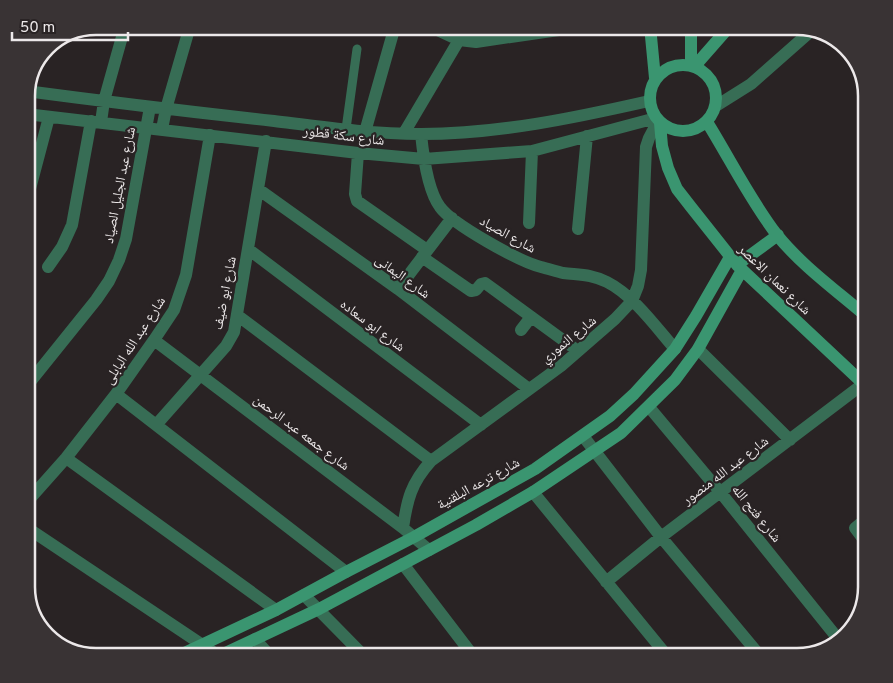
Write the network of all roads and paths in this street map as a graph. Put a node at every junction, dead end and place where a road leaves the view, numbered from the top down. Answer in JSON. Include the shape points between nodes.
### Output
{"nodes":[{"id":1,"x":123,"y":35,"type":"edge"},
{"id":2,"x":187,"y":35,"type":"edge"},
{"id":3,"x":392,"y":35,"type":"edge"},
{"id":4,"x":448,"y":35,"type":"edge"},
{"id":5,"x":461,"y":35,"type":"edge"},
{"id":6,"x":524,"y":35,"type":"edge"},
{"id":7,"x":651,"y":35,"type":"edge"},
{"id":8,"x":692,"y":35,"type":"edge"},
{"id":9,"x":721,"y":35,"type":"edge"},
{"id":10,"x":805,"y":36,"type":"edge"},
{"id":11,"x":459,"y":40,"type":"junction"},
{"id":12,"x":356,"y":49,"type":"dead end"},
{"id":13,"x":692,"y":66,"type":"junction"},
{"id":14,"x":655,"y":78,"type":"junction"},
{"id":15,"x":35,"y":92,"type":"edge"},
{"id":16,"x":104,"y":102,"type":"junction"},
{"id":17,"x":649,"y":102,"type":"junction"},
{"id":18,"x":716,"y":106,"type":"junction"},
{"id":19,"x":150,"y":107,"type":"junction"},
{"id":20,"x":166,"y":109,"type":"junction"},
{"id":21,"x":35,"y":115,"type":"edge"},
{"id":22,"x":49,"y":117,"type":"junction"},
{"id":23,"x":658,"y":121,"type":"junction"},
{"id":24,"x":96,"y":122,"type":"junction"},
{"id":25,"x":707,"y":122,"type":"junction"},
{"id":26,"x":146,"y":127,"type":"junction"},
{"id":27,"x":162,"y":129,"type":"junction"},
{"id":28,"x":346,"y":129,"type":"junction"},
{"id":29,"x":364,"y":132,"type":"junction"},
{"id":30,"x":404,"y":133,"type":"junction"},
{"id":31,"x":421,"y":134,"type":"junction"},
{"id":32,"x":210,"y":135,"type":"junction"},
{"id":33,"x":587,"y":136,"type":"junction"},
{"id":34,"x":266,"y":141,"type":"junction"},
{"id":35,"x":532,"y":151,"type":"junction"},
{"id":36,"x":358,"y":153,"type":"junction"},
{"id":37,"x":424,"y":159,"type":"junction"},
{"id":38,"x":35,"y":170,"type":"edge"},
{"id":39,"x":258,"y":189,"type":"junction"},
{"id":40,"x":452,"y":218,"type":"junction"},
{"id":41,"x":529,"y":223,"type":"dead end"},
{"id":42,"x":578,"y":229,"type":"dead end"},
{"id":43,"x":778,"y":235,"type":"junction"},
{"id":44,"x":248,"y":249,"type":"junction"},
{"id":45,"x":425,"y":253,"type":"junction"},
{"id":46,"x":736,"y":264,"type":"junction"},
{"id":47,"x":48,"y":267,"type":"dead end"},
{"id":48,"x":398,"y":290,"type":"junction"},
{"id":49,"x":632,"y":301,"type":"junction"},
{"id":50,"x":858,"y":309,"type":"edge"},
{"id":51,"x":237,"y":314,"type":"junction"},
{"id":52,"x":531,"y":317,"type":"junction"},
{"id":53,"x":521,"y":330,"type":"dead end"},
{"id":54,"x":154,"y":340,"type":"junction"},
{"id":55,"x":675,"y":349,"type":"junction"},
{"id":56,"x":698,"y":349,"type":"junction"},
{"id":57,"x":578,"y":351,"type":"junction"},
{"id":58,"x":201,"y":375,"type":"junction"},
{"id":59,"x":35,"y":376,"type":"edge"},
{"id":60,"x":858,"y":378,"type":"edge"},
{"id":61,"x":528,"y":389,"type":"junction"},
{"id":62,"x":858,"y":390,"type":"edge"},
{"id":63,"x":116,"y":394,"type":"junction"},
{"id":64,"x":649,"y":407,"type":"junction"},
{"id":65,"x":156,"y":425,"type":"junction"},
{"id":66,"x":481,"y":425,"type":"junction"},
{"id":67,"x":583,"y":436,"type":"junction"},
{"id":68,"x":790,"y":440,"type":"junction"},
{"id":69,"x":595,"y":451,"type":"junction"},
{"id":70,"x":66,"y":458,"type":"junction"},
{"id":71,"x":431,"y":462,"type":"junction"},
{"id":72,"x":533,"y":492,"type":"junction"},
{"id":73,"x":35,"y":493,"type":"edge"},
{"id":74,"x":721,"y":493,"type":"junction"},
{"id":75,"x":463,"y":509,"type":"junction"},
{"id":76,"x":476,"y":525,"type":"junction"},
{"id":77,"x":403,"y":528,"type":"junction"},
{"id":78,"x":35,"y":533,"type":"edge"},
{"id":79,"x":414,"y":537,"type":"junction"},
{"id":80,"x":661,"y":537,"type":"junction"},
{"id":81,"x":429,"y":550,"type":"junction"},
{"id":82,"x":403,"y":564,"type":"junction"},
{"id":83,"x":346,"y":572,"type":"junction"},
{"id":84,"x":606,"y":582,"type":"junction"},
{"id":85,"x":304,"y":595,"type":"junction"},
{"id":86,"x":319,"y":609,"type":"junction"},
{"id":87,"x":276,"y":610,"type":"junction"},
{"id":88,"x":835,"y":635,"type":"edge"},
{"id":89,"x":255,"y":639,"type":"junction"},
{"id":90,"x":205,"y":644,"type":"junction"},
{"id":91,"x":196,"y":648,"type":"edge"},
{"id":92,"x":209,"y":648,"type":"edge"},
{"id":93,"x":235,"y":648,"type":"edge"},
{"id":94,"x":263,"y":648,"type":"edge"},
{"id":95,"x":356,"y":648,"type":"edge"},
{"id":96,"x":467,"y":648,"type":"edge"},
{"id":97,"x":661,"y":648,"type":"edge"},
{"id":98,"x":754,"y":648,"type":"edge"}],
"edges":[{"from":1,"to":16,"type":"street"},
{"from":2,"to":20,"type":"street"},
{"from":3,"to":29,"type":"street"},
{"from":4,"to":11,"type":"street"},
{"from":5,"to":11,"type":"street"},
{"from":6,"to":11,"type":"street","via":[[476,42]]},
{"from":7,"to":14,"type":"street"},
{"from":8,"to":13,"type":"street"},
{"from":9,"to":13,"type":"street"},
{"from":10,"to":18,"type":"street","via":[[751,84]]},
{"from":11,"to":30,"type":"street"},
{"from":12,"to":28,"type":"lane"},
{"from":13,"to":14,"type":"street","via":[[671,67]]},
{"from":13,"to":18,"type":"street","via":[[704,72],[712,82]]},
{"from":14,"to":17,"type":"street"},
{"from":15,"to":16,"type":"street","name":"شارع سكة قطور"},
{"from":16,"to":19,"type":"street","name":"شارع سكة قطور"},
{"from":16,"to":24,"type":"street"},
{"from":17,"to":23,"type":"street"},
{"from":17,"to":31,"type":"street","name":"شارع سكة قطور","via":[[565,120],[492,130]]},
{"from":18,"to":25,"type":"street"},
{"from":19,"to":20,"type":"street","name":"شارع سكة قطور"},
{"from":19,"to":26,"type":"street","name":"شارع عبد الجليل الصياد"},
{"from":20,"to":27,"type":"street"},
{"from":20,"to":28,"type":"street","name":"شارع سكة قطور"},
{"from":21,"to":22,"type":"street","name":"شارع سكة قطور"},
{"from":22,"to":24,"type":"street","name":"شارع سكة قطور"},
{"from":22,"to":38,"type":"street"},
{"from":23,"to":25,"type":"street","via":[[684,132]]},
{"from":23,"to":33,"type":"street","name":"شارع سكة قطور"},
{"from":23,"to":46,"type":"street","name":"شارع نعمان الاعصر","via":[[668,168],[677,189]]},
{"from":23,"to":49,"type":"street","name":"شارع النموري","via":[[646,147],[641,270]]},
{"from":24,"to":26,"type":"street","name":"شارع سكة قطور"},
{"from":24,"to":47,"type":"street","via":[[72,225]]},
{"from":25,"to":43,"type":"street"},
{"from":26,"to":27,"type":"street","name":"شارع سكة قطور"},
{"from":26,"to":59,"type":"street","name":"شارع عبد الجليل الصياد","via":[[126,239],[118,260],[96,300]]},
{"from":27,"to":32,"type":"street","name":"شارع سكة قطور"},
{"from":28,"to":29,"type":"street","name":"شارع سكة قطور"},
{"from":29,"to":30,"type":"street","name":"شارع سكة قطور"},
{"from":30,"to":31,"type":"street","name":"شارع سكة قطور"},
{"from":31,"to":37,"type":"street","name":"شارع الصياد"},
{"from":32,"to":34,"type":"street","name":"شارع سكة قطور"},
{"from":32,"to":54,"type":"street","name":"شارع عبد الله البابلى","via":[[186,275],[174,310]]},
{"from":33,"to":35,"type":"street","name":"شارع سكة قطور"},
{"from":33,"to":42,"type":"street"},
{"from":34,"to":36,"type":"street","name":"شارع سكة قطور"},
{"from":34,"to":39,"type":"street","name":"شارع ابو ضيف"},
{"from":35,"to":37,"type":"street","name":"شارع سكة قطور"},
{"from":35,"to":41,"type":"street"},
{"from":36,"to":37,"type":"street","name":"شارع سكة قطور"},
{"from":36,"to":45,"type":"street","via":[[357,201]]},
{"from":37,"to":40,"type":"street","name":"شارع الصياد","via":[[436,200]]},
{"from":39,"to":44,"type":"street","name":"شارع ابو ضيف"},
{"from":39,"to":48,"type":"street","name":"شارع اليمانى"},
{"from":40,"to":45,"type":"street"},
{"from":40,"to":49,"type":"street","name":"شارع الصياد","via":[[530,264],[564,273],[595,276],[609,282]]},
{"from":43,"to":46,"type":"street"},
{"from":43,"to":50,"type":"street"},
{"from":44,"to":51,"type":"street","name":"شارع ابو ضيف"},
{"from":44,"to":66,"type":"street","name":"شارع ابو سعاده"},
{"from":45,"to":48,"type":"street"},
{"from":45,"to":52,"type":"street","via":[[469,290],[474,291],[485,283],[503,304]]},
{"from":46,"to":55,"type":"street","name":"شارع ترعه البلقنية","via":[[705,301]]},
{"from":46,"to":56,"type":"street"},
{"from":46,"to":60,"type":"street","name":"شارع نعمان الاعصر"},
{"from":48,"to":61,"type":"street","name":"شارع اليمانى"},
{"from":49,"to":55,"type":"street","name":"شارع الصياد"},
{"from":49,"to":57,"type":"street","name":"شارع النموري","via":[[616,320]]},
{"from":51,"to":58,"type":"street","name":"شارع ابو ضيف","via":[[230,339]]},
{"from":51,"to":71,"type":"street"},
{"from":52,"to":53,"type":"street"},
{"from":52,"to":57,"type":"street"},
{"from":54,"to":58,"type":"street","name":"شارع جمعه عبد الرحمن"},
{"from":54,"to":63,"type":"street","name":"شارع عبد الله البابلى"},
{"from":55,"to":67,"type":"street","name":"شارع ترعه البلقنية","via":[[634,394]]},
{"from":56,"to":64,"type":"street"},
{"from":56,"to":68,"type":"street"},
{"from":57,"to":61,"type":"street","name":"شارع النموري"},
{"from":58,"to":65,"type":"street","name":"شارع ابو ضيف"},
{"from":58,"to":77,"type":"street","name":"شارع جمعه عبد الرحمن"},
{"from":61,"to":66,"type":"street","name":"شارع النموري"},
{"from":62,"to":68,"type":"street","name":"شارع عبد الله منصور"},
{"from":63,"to":65,"type":"street"},
{"from":63,"to":70,"type":"street","name":"شارع عبد الله البابلى"},
{"from":64,"to":69,"type":"street"},
{"from":64,"to":74,"type":"street","name":"شارع فتح الله"},
{"from":65,"to":83,"type":"street"},
{"from":66,"to":71,"type":"street","name":"شارع النموري"},
{"from":67,"to":69,"type":"street"},
{"from":67,"to":75,"type":"street","name":"شارع ترعه البلقنية","via":[[535,469]]},
{"from":68,"to":74,"type":"street","name":"شارع عبد الله منصور"},
{"from":69,"to":72,"type":"street"},
{"from":69,"to":80,"type":"street"},
{"from":70,"to":73,"type":"street","name":"شارع عبد الله البابلى"},
{"from":70,"to":87,"type":"street"},
{"from":71,"to":77,"type":"street","name":"شارع النموري","via":[[421,472],[408,497]]},
{"from":72,"to":76,"type":"street"},
{"from":72,"to":84,"type":"street"},
{"from":74,"to":80,"type":"street","name":"شارع عبد الله منصور"},
{"from":74,"to":88,"type":"street","name":"شارع فتح الله"},
{"from":75,"to":76,"type":"street"},
{"from":75,"to":79,"type":"street","name":"شارع ترعه البلقنية"},
{"from":76,"to":81,"type":"street"},
{"from":77,"to":79,"type":"street","name":"شارع جمعه عبد الرحمن"},
{"from":78,"to":90,"type":"street"},
{"from":79,"to":81,"type":"street","name":"شارع جمعه عبد الرحمن"},
{"from":79,"to":83,"type":"street","name":"شارع ترعه البلقنية"},
{"from":80,"to":84,"type":"street","name":"شارع عبد الله منصور"},
{"from":80,"to":98,"type":"street"},
{"from":81,"to":82,"type":"street"},
{"from":82,"to":86,"type":"street"},
{"from":82,"to":96,"type":"street"},
{"from":83,"to":85,"type":"street","name":"شارع ترعه البلقنية"},
{"from":84,"to":97,"type":"street"},
{"from":85,"to":86,"type":"street"},
{"from":85,"to":87,"type":"street","name":"شارع ترعه البلقنية"},
{"from":86,"to":89,"type":"street"},
{"from":86,"to":95,"type":"street"},
{"from":87,"to":90,"type":"street","name":"شارع ترعه البلقنية"},
{"from":89,"to":93,"type":"street"},
{"from":89,"to":94,"type":"street"},
{"from":90,"to":91,"type":"street","name":"شارع ترعه البلقنية"},
{"from":90,"to":92,"type":"street"}]}
